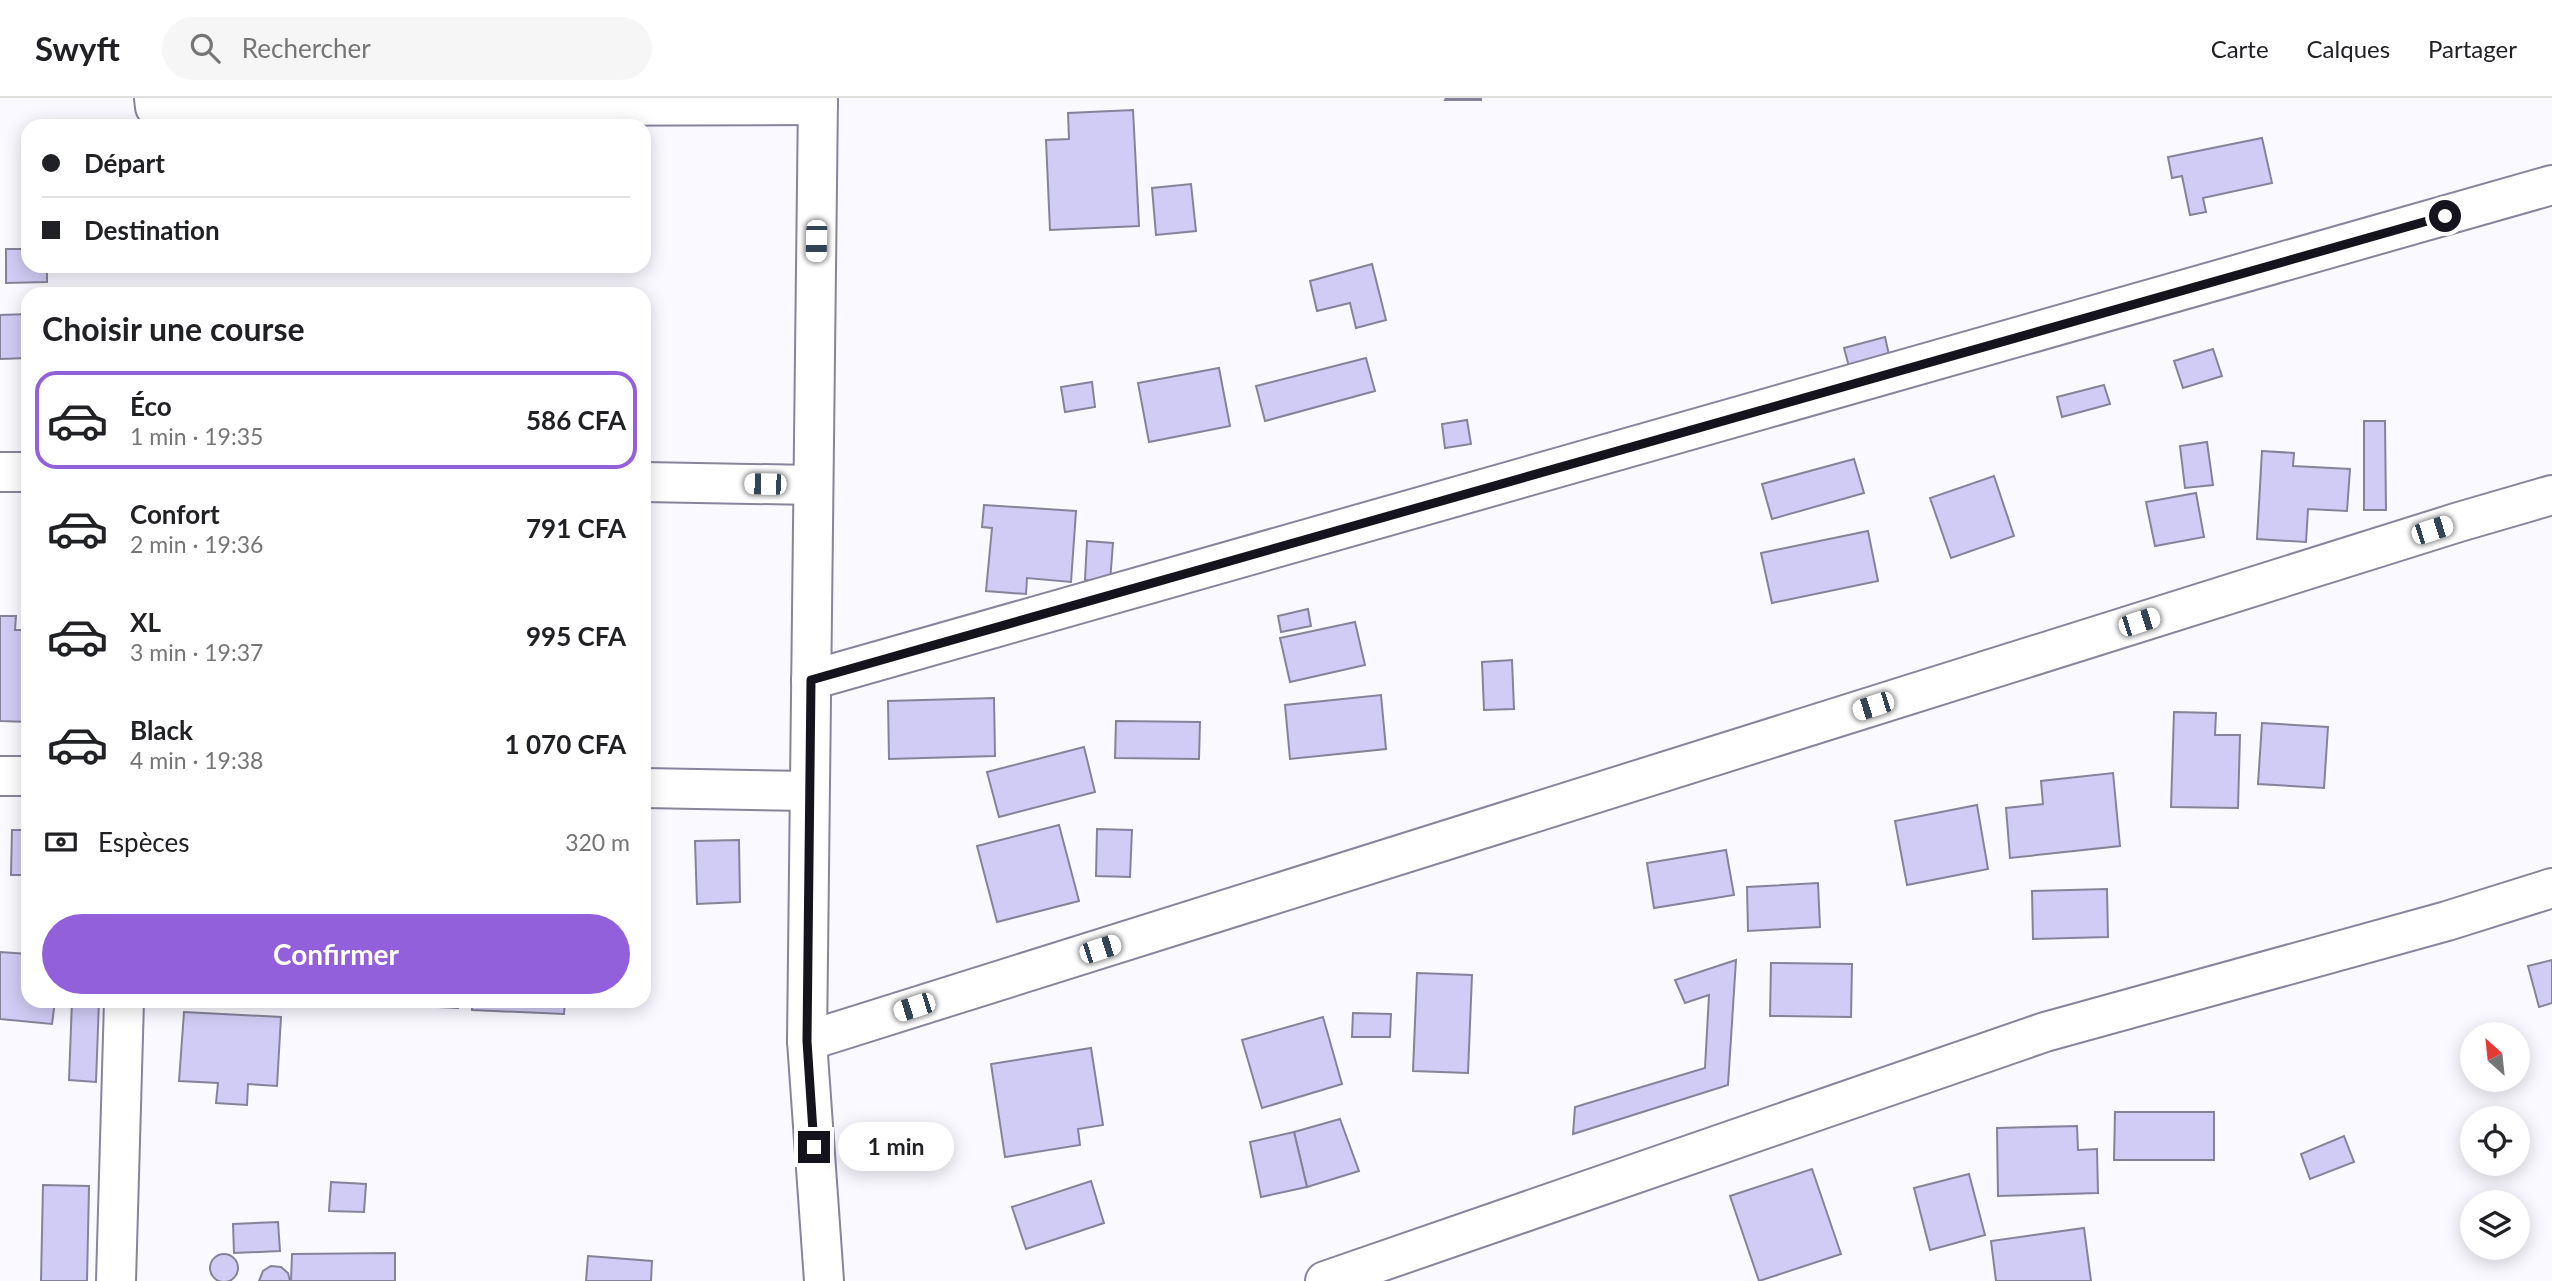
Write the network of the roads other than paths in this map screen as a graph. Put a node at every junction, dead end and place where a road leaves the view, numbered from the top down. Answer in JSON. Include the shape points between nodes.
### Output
{"nodes":[{"id":1,"x":154,"y":98,"type":"edge"},
{"id":2,"x":818,"y":102,"type":"edge"},
{"id":3,"x":2552,"y":185,"type":"edge"},
{"id":4,"x":0,"y":472,"type":"edge"},
{"id":5,"x":21,"y":472,"type":"edge"},
{"id":6,"x":651,"y":482,"type":"edge"},
{"id":7,"x":813,"y":485,"type":"junction"},
{"id":8,"x":2552,"y":495,"type":"edge"},
{"id":9,"x":811,"y":680,"type":"junction"},
{"id":10,"x":0,"y":776,"type":"edge"},
{"id":11,"x":21,"y":776,"type":"edge"},
{"id":12,"x":651,"y":788,"type":"edge"},
{"id":13,"x":809,"y":791,"type":"junction"},
{"id":14,"x":2552,"y":888,"type":"edge"},
{"id":15,"x":124,"y":1008,"type":"edge"},
{"id":16,"x":807,"y":1041,"type":"junction"},
{"id":17,"x":117,"y":1281,"type":"edge"},
{"id":18,"x":824,"y":1281,"type":"edge"},
{"id":19,"x":1325,"y":1281,"type":"edge"}],
"edges":[{"from":1,"to":2,"type":"street","via":[[155,107]]},
{"from":2,"to":7,"type":"street"},
{"from":3,"to":9,"type":"street"},
{"from":4,"to":5,"type":"street"},
{"from":6,"to":7,"type":"street"},
{"from":7,"to":9,"type":"street"},
{"from":8,"to":16,"type":"street"},
{"from":9,"to":13,"type":"street"},
{"from":10,"to":11,"type":"street"},
{"from":12,"to":13,"type":"street"},
{"from":13,"to":16,"type":"street"},
{"from":14,"to":19,"type":"street","via":[[2045,1032]]},
{"from":15,"to":17,"type":"street"},
{"from":16,"to":18,"type":"street"}]}
